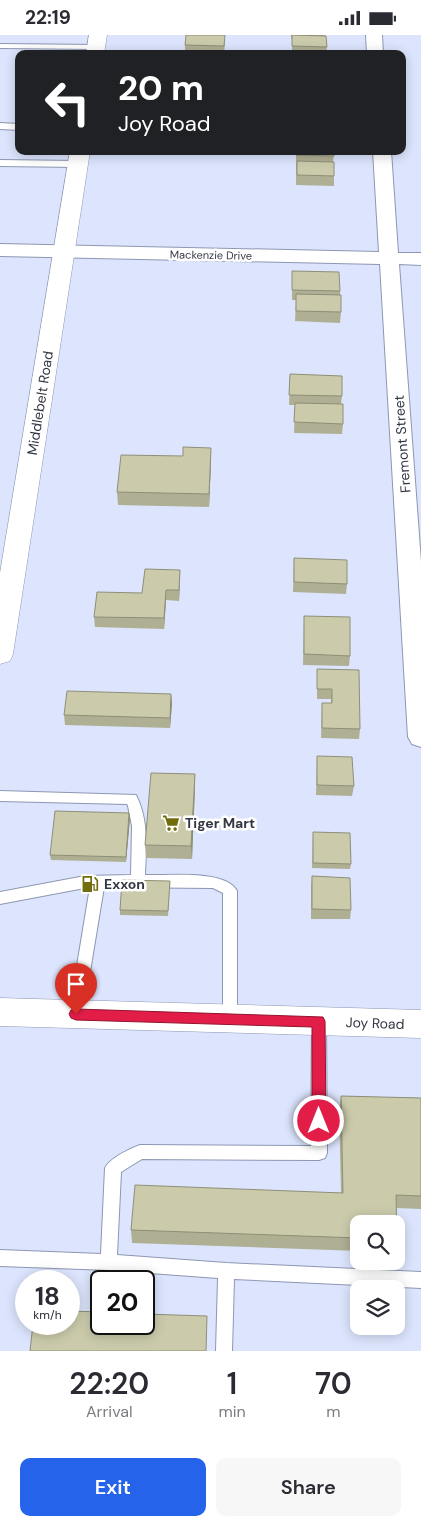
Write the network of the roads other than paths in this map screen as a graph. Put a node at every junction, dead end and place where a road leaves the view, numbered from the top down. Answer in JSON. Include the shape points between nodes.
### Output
{"nodes":[{"id":1,"x":374,"y":35,"type":"edge"},
{"id":2,"x":96,"y":45,"type":"edge"},
{"id":3,"x":0,"y":46,"type":"edge"},
{"id":4,"x":375,"y":50,"type":"edge"},
{"id":5,"x":0,"y":126,"type":"edge"},
{"id":6,"x":15,"y":127,"type":"edge"},
{"id":7,"x":382,"y":155,"type":"edge"},
{"id":8,"x":79,"y":158,"type":"edge"},
{"id":9,"x":0,"y":163,"type":"edge"},
{"id":10,"x":0,"y":250,"type":"edge"},
{"id":11,"x":64,"y":251,"type":"junction"},
{"id":12,"x":389,"y":259,"type":"junction"},
{"id":13,"x":421,"y":259,"type":"edge"},
{"id":14,"x":6,"y":581,"type":"edge"},
{"id":15,"x":2,"y":622,"type":"edge"},
{"id":16,"x":0,"y":654,"type":"edge"},
{"id":17,"x":421,"y":737,"type":"edge"},
{"id":18,"x":0,"y":796,"type":"edge"},
{"id":19,"x":98,"y":881,"type":"junction"},
{"id":20,"x":138,"y":882,"type":"junction"},
{"id":21,"x":0,"y":898,"type":"edge"},
{"id":22,"x":0,"y":1012,"type":"edge"},
{"id":23,"x":76,"y":1014,"type":"junction"},
{"id":24,"x":230,"y":1019,"type":"junction"},
{"id":25,"x":319,"y":1021,"type":"junction"},
{"id":26,"x":421,"y":1024,"type":"edge"},
{"id":27,"x":0,"y":1258,"type":"edge"},
{"id":28,"x":109,"y":1262,"type":"junction"},
{"id":29,"x":226,"y":1271,"type":"junction"},
{"id":30,"x":421,"y":1280,"type":"edge"},
{"id":31,"x":224,"y":1351,"type":"edge"}],
"edges":[{"from":1,"to":4,"type":"street"},
{"from":2,"to":3,"type":"lane"},
{"from":5,"to":6,"type":"lane"},
{"from":7,"to":12,"type":"street","name":"Fremont Street"},
{"from":8,"to":9,"type":"lane"},
{"from":8,"to":11,"type":"main road","name":"Middlebelt Road"},
{"from":10,"to":11,"type":"street","name":"Mackenzie Drive"},
{"from":11,"to":12,"type":"street","name":"Mackenzie Drive"},
{"from":11,"to":14,"type":"main road","name":"Middlebelt Road"},
{"from":12,"to":13,"type":"street","name":"Mackenzie Drive"},
{"from":12,"to":17,"type":"street","name":"Fremont Street"},
{"from":14,"to":15,"type":"main road","name":"Middlebelt Road"},
{"from":15,"to":16,"type":"main road","name":"Middlebelt Road"},
{"from":18,"to":20,"type":"lane","via":[[132,799],[138,819]]},
{"from":19,"to":20,"type":"lane"},
{"from":19,"to":21,"type":"lane"},
{"from":19,"to":23,"type":"lane"},
{"from":20,"to":24,"type":"lane","via":[[213,882],[226,886],[230,891]]},
{"from":22,"to":23,"type":"main road","name":"Joy Road"},
{"from":23,"to":24,"type":"main road","name":"Joy Road"},
{"from":24,"to":25,"type":"main road","name":"Joy Road"},
{"from":25,"to":26,"type":"main road","name":"Joy Road"},
{"from":25,"to":28,"type":"lane","via":[[319,1153],[140,1152],[112,1168]]},
{"from":27,"to":28,"type":"lane"},
{"from":28,"to":29,"type":"lane"},
{"from":29,"to":30,"type":"lane"},
{"from":29,"to":31,"type":"lane"}]}
